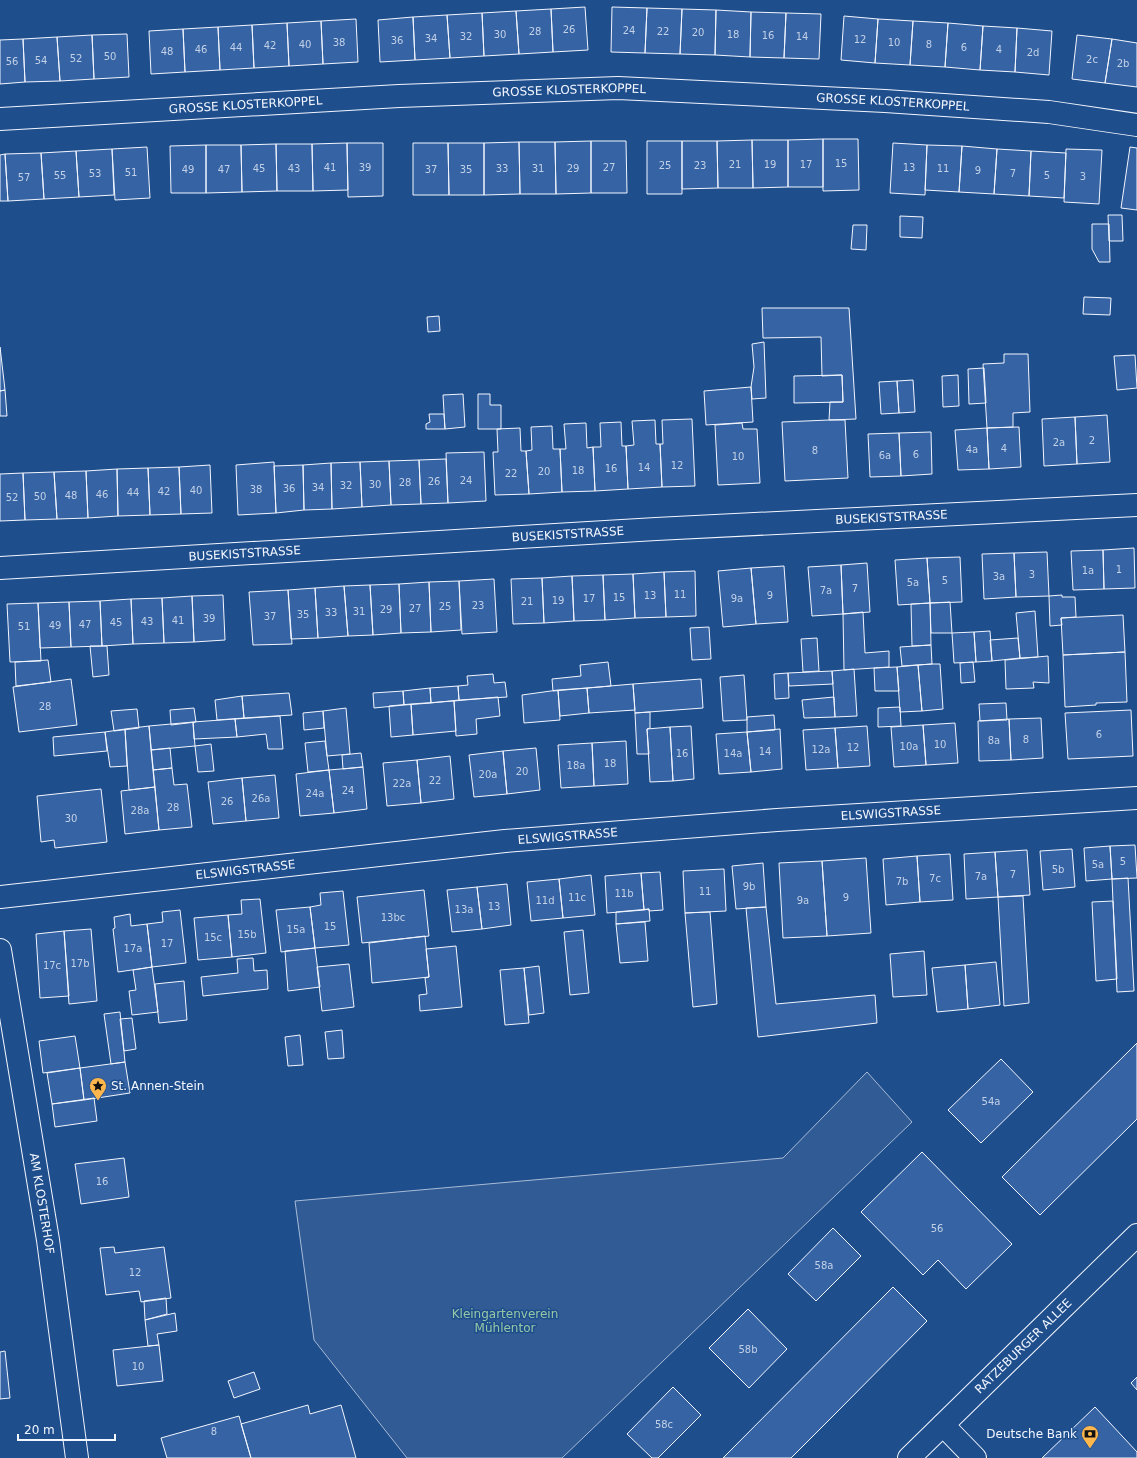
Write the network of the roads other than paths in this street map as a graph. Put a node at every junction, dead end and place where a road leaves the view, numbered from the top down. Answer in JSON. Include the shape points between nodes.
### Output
{"nodes":[{"id":1,"x":0,"y":119,"type":"edge"},
{"id":2,"x":1137,"y":125,"type":"edge"},
{"id":3,"x":1137,"y":505,"type":"edge"},
{"id":4,"x":0,"y":568,"type":"edge"},
{"id":5,"x":1137,"y":798,"type":"edge"},
{"id":6,"x":0,"y":897,"type":"edge"},
{"id":7,"x":0,"y":950,"type":"edge"},
{"id":8,"x":1137,"y":1235,"type":"edge"},
{"id":9,"x":942,"y":1425,"type":"junction"},
{"id":10,"x":77,"y":1458,"type":"edge"},
{"id":11,"x":909,"y":1458,"type":"edge"},
{"id":12,"x":975,"y":1458,"type":"edge"}],
"edges":[{"from":1,"to":2,"type":"street","name":"GROSSE KLOSTERKOPPEL","via":[[399,96],[618,88],[1041,111]]},
{"from":3,"to":4,"type":"street","name":"BUSEKISTSTRASSE","via":[[656,529]]},
{"from":5,"to":6,"type":"street","name":"ELSWIGSTRASSE","via":[[776,820],[505,841]]},
{"from":7,"to":10,"type":"street","name":"AM KLOSTERHOF","via":[[48,1240]]},
{"from":8,"to":9,"type":"street","name":"RATZEBURGER ALLEE"},
{"from":9,"to":11,"type":"street","name":"RATZEBURGER ALLEE"},
{"from":9,"to":12,"type":"street"}]}
